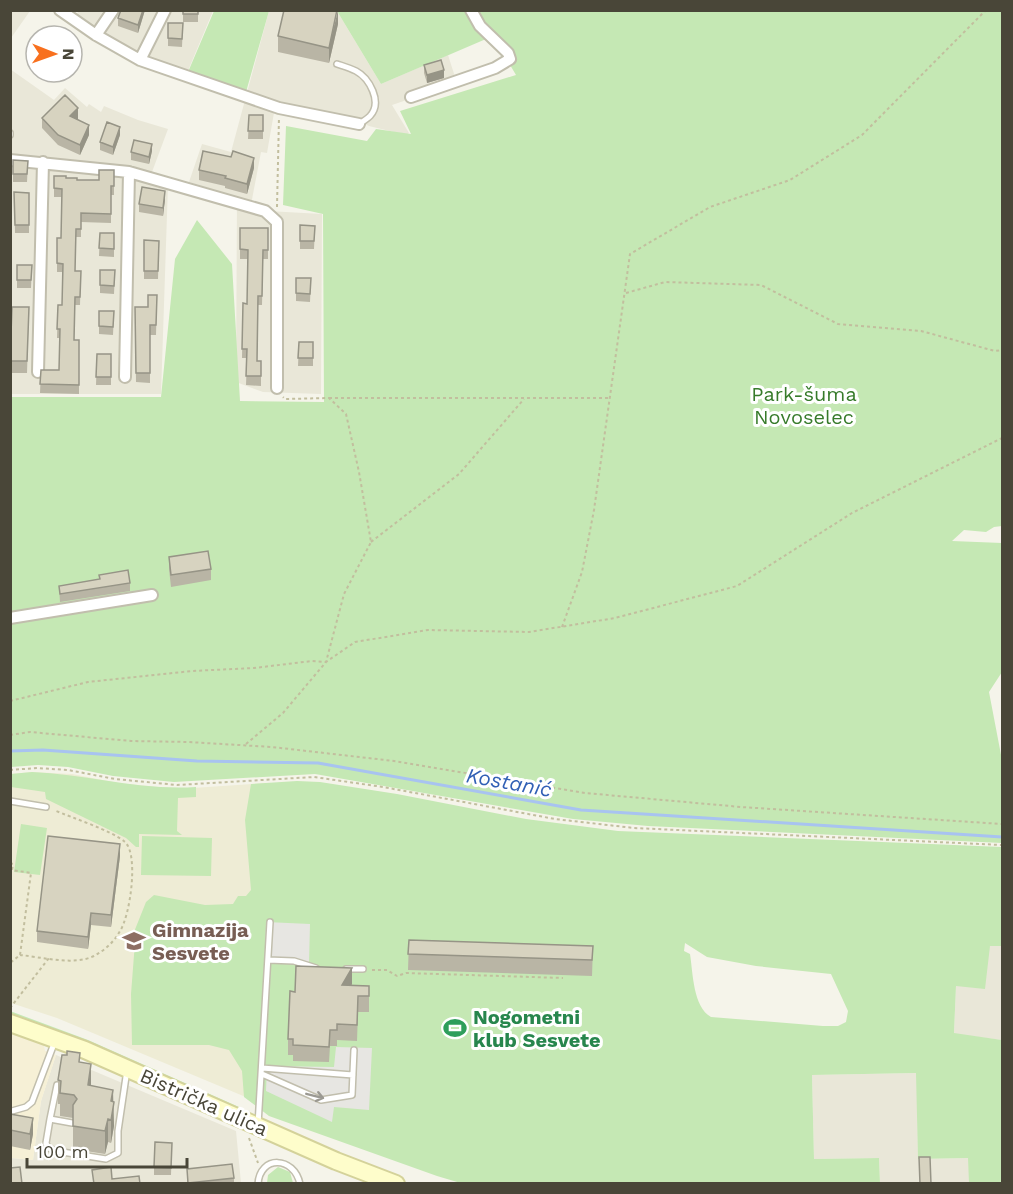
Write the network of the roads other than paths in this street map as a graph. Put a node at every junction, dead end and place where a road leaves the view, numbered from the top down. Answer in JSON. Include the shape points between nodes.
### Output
{"nodes":[{"id":1,"x":60,"y":10,"type":"edge"},
{"id":2,"x":113,"y":10,"type":"edge"},
{"id":3,"x":165,"y":10,"type":"edge"},
{"id":4,"x":471,"y":10,"type":"edge"},
{"id":5,"x":96,"y":35,"type":"junction"},
{"id":6,"x":140,"y":60,"type":"junction"},
{"id":7,"x":337,"y":64,"type":"dead end"},
{"id":8,"x":411,"y":97,"type":"dead end"},
{"id":9,"x":359,"y":124,"type":"joint"},
{"id":10,"x":10,"y":160,"type":"edge"},
{"id":11,"x":43,"y":162,"type":"junction"},
{"id":12,"x":129,"y":172,"type":"junction"},
{"id":13,"x":38,"y":372,"type":"edge"},
{"id":14,"x":125,"y":377,"type":"dead end"},
{"id":15,"x":277,"y":388,"type":"road end"},
{"id":16,"x":152,"y":595,"type":"dead end"},
{"id":17,"x":10,"y":618,"type":"edge"},
{"id":18,"x":10,"y":801,"type":"edge"},
{"id":19,"x":46,"y":807,"type":"road end"},
{"id":20,"x":270,"y":922,"type":"dead end"},
{"id":21,"x":268,"y":960,"type":"junction"},
{"id":22,"x":322,"y":968,"type":"edge"},
{"id":23,"x":342,"y":969,"type":"edge"},
{"id":24,"x":363,"y":969,"type":"road end"},
{"id":25,"x":10,"y":1023,"type":"edge"},
{"id":26,"x":56,"y":1039,"type":"junction"},
{"id":27,"x":354,"y":1050,"type":"dead end"},
{"id":28,"x":127,"y":1069,"type":"junction"},
{"id":29,"x":287,"y":1070,"type":"junction"},
{"id":30,"x":262,"y":1071,"type":"junction"},
{"id":31,"x":353,"y":1075,"type":"junction"},
{"id":32,"x":283,"y":1084,"type":"junction"},
{"id":33,"x":57,"y":1085,"type":"edge"},
{"id":34,"x":12,"y":1111,"type":"edge"},
{"id":35,"x":50,"y":1119,"type":"junction"},
{"id":36,"x":72,"y":1123,"type":"edge"},
{"id":37,"x":252,"y":1129,"type":"junction"},
{"id":38,"x":258,"y":1184,"type":"edge"},
{"id":39,"x":300,"y":1184,"type":"edge"},
{"id":40,"x":396,"y":1184,"type":"edge"}],
"edges":[{"from":1,"to":5,"type":"street"},
{"from":2,"to":5,"type":"street"},
{"from":3,"to":6,"type":"street"},
{"from":4,"to":8,"type":"street","via":[[510,59],[495,68]]},
{"from":5,"to":6,"type":"street"},
{"from":6,"to":9,"type":"street","via":[[279,108]]},
{"from":7,"to":9,"type":"lane","via":[[368,81],[374,95],[372,115]]},
{"from":10,"to":11,"type":"street"},
{"from":11,"to":12,"type":"street"},
{"from":11,"to":13,"type":"street"},
{"from":12,"to":14,"type":"street"},
{"from":12,"to":15,"type":"street","via":[[265,211],[277,222]]},
{"from":16,"to":17,"type":"street"},
{"from":18,"to":19,"type":"lane"},
{"from":20,"to":21,"type":"lane"},
{"from":21,"to":22,"type":"lane"},
{"from":21,"to":30,"type":"lane"},
{"from":23,"to":24,"type":"lane"},
{"from":25,"to":26,"type":"main road","name":"Bistrička ulica"},
{"from":26,"to":28,"type":"main road","name":"Bistrička ulica"},
{"from":26,"to":34,"type":"lane","via":[[32,1102]]},
{"from":27,"to":31,"type":"lane"},
{"from":28,"to":35,"type":"lane","via":[[118,1131],[120,1147],[111,1158],[48,1148]]},
{"from":28,"to":37,"type":"main road","name":"Bistrička ulica"},
{"from":29,"to":30,"type":"lane"},
{"from":29,"to":31,"type":"lane"},
{"from":29,"to":32,"type":"lane"},
{"from":30,"to":32,"type":"lane"},
{"from":30,"to":37,"type":"lane"},
{"from":32,"to":31,"type":"lane","one_way":true,"via":[[321,1100],[351,1095]]},
{"from":33,"to":35,"type":"lane"},
{"from":35,"to":36,"type":"lane"},
{"from":37,"to":40,"type":"main road","name":"Bistrička ulica"},
{"from":38,"to":39,"type":"lane","via":[[266,1166],[279,1162],[297,1172]]}]}
